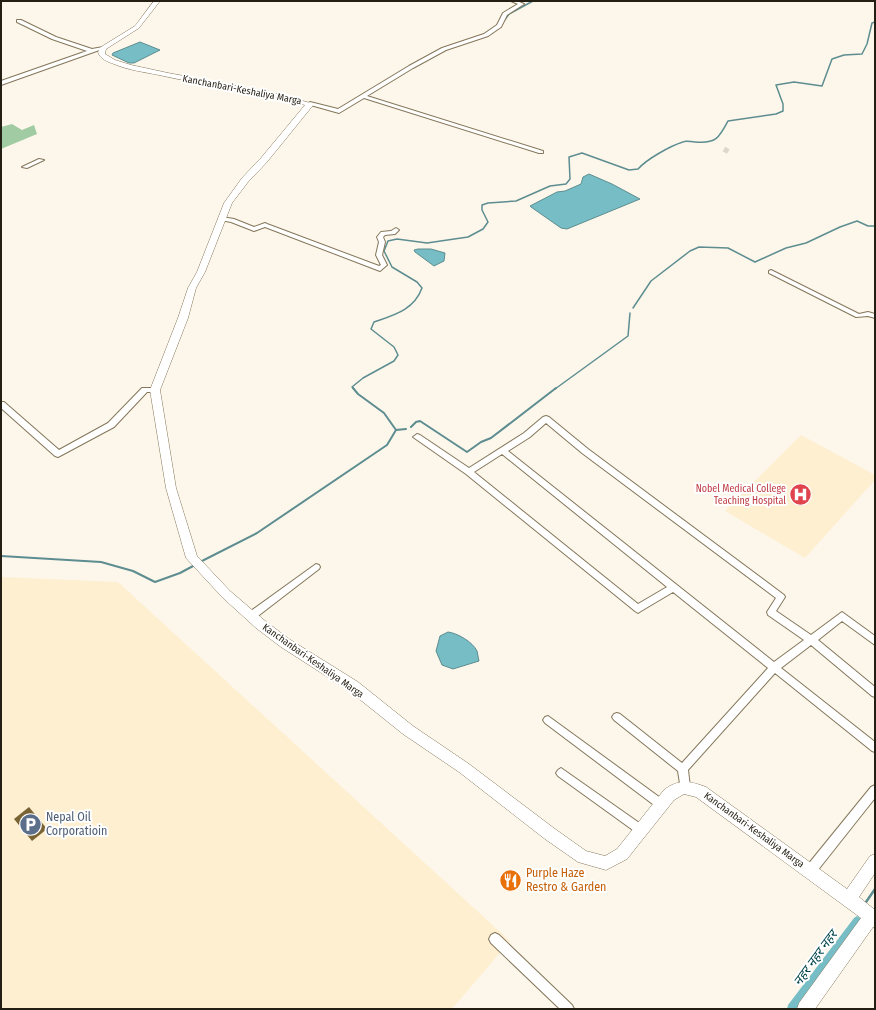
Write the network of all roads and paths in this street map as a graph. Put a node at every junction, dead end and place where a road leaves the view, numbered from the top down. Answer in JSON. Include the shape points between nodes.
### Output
{"nodes":[{"id":1,"x":157,"y":1,"type":"edge"},
{"id":2,"x":513,"y":1,"type":"edge"},
{"id":3,"x":19,"y":21,"type":"dead end"},
{"id":4,"x":92,"y":50,"type":"junction"},
{"id":5,"x":103,"y":51,"type":"junction"},
{"id":6,"x":86,"y":53,"type":"junction"},
{"id":7,"x":1,"y":83,"type":"edge"},
{"id":8,"x":362,"y":96,"type":"junction"},
{"id":9,"x":310,"y":104,"type":"junction"},
{"id":10,"x":541,"y":152,"type":"dead end"},
{"id":11,"x":41,"y":160,"type":"dead end"},
{"id":12,"x":25,"y":166,"type":"dead end"},
{"id":13,"x":222,"y":219,"type":"junction"},
{"id":14,"x":396,"y":230,"type":"dead end"},
{"id":15,"x":772,"y":272,"type":"dead end"},
{"id":16,"x":875,"y":316,"type":"edge"},
{"id":17,"x":155,"y":390,"type":"junction"},
{"id":18,"x":1,"y":404,"type":"edge"},
{"id":19,"x":416,"y":437,"type":"dead end"},
{"id":20,"x":503,"y":451,"type":"junction"},
{"id":21,"x":469,"y":472,"type":"junction"},
{"id":22,"x":316,"y":567,"type":"dead end"},
{"id":23,"x":674,"y":587,"type":"junction"},
{"id":24,"x":251,"y":616,"type":"junction"},
{"id":25,"x":811,"y":640,"type":"junction"},
{"id":26,"x":875,"y":641,"type":"edge"},
{"id":27,"x":774,"y":668,"type":"junction"},
{"id":28,"x":875,"y":693,"type":"edge"},
{"id":29,"x":617,"y":717,"type":"dead end"},
{"id":30,"x":548,"y":720,"type":"dead end"},
{"id":31,"x":875,"y":748,"type":"edge"},
{"id":32,"x":683,"y":769,"type":"junction"},
{"id":33,"x":561,"y":773,"type":"dead end"},
{"id":34,"x":685,"y":787,"type":"junction"},
{"id":35,"x":875,"y":790,"type":"edge"},
{"id":36,"x":662,"y":805,"type":"junction"},
{"id":37,"x":641,"y":830,"type":"junction"},
{"id":38,"x":875,"y":861,"type":"edge"},
{"id":39,"x":810,"y":871,"type":"junction"},
{"id":40,"x":852,"y":901,"type":"junction"},
{"id":41,"x":872,"y":915,"type":"edge"},
{"id":42,"x":495,"y":939,"type":"dead end"},
{"id":43,"x":568,"y":1009,"type":"edge"},
{"id":44,"x":805,"y":1009,"type":"edge"}],
"edges":[{"from":1,"to":5,"type":"street","via":[[137,27]]},
{"from":2,"to":8,"type":"street","via":[[522,4],[505,14],[499,26],[486,35],[444,49]]},
{"from":3,"to":4,"type":"street","via":[[54,38]]},
{"from":4,"to":5,"type":"street"},
{"from":4,"to":6,"type":"street"},
{"from":5,"to":6,"type":"street"},
{"from":5,"to":9,"type":"street","name":"Kanchanbari-Keshaliya Marga","via":[[123,65]]},
{"from":6,"to":7,"type":"street"},
{"from":8,"to":9,"type":"street","via":[[339,111]]},
{"from":8,"to":10,"type":"street"},
{"from":9,"to":13,"type":"street","name":"Kanchanbari-Keshaliya Marga","via":[[245,180],[228,203]]},
{"from":11,"to":12,"type":"street"},
{"from":13,"to":14,"type":"street","via":[[232,220],[254,229],[265,226],[380,269],[384,265],[379,255],[382,242],[380,237],[383,233],[393,233]]},
{"from":13,"to":17,"type":"street","name":"Kanchanbari-Keshaliya Marga","via":[[192,288]]},
{"from":15,"to":16,"type":"street","via":[[858,316]]},
{"from":17,"to":18,"type":"street","via":[[145,390],[111,425],[58,454]]},
{"from":17,"to":24,"type":"street","name":"Kanchanbari-Keshaliya Marga","via":[[172,488],[192,558]]},
{"from":19,"to":21,"type":"street"},
{"from":20,"to":21,"type":"street"},
{"from":20,"to":23,"type":"street"},
{"from":20,"to":25,"type":"street","via":[[546,419],[781,597],[771,612]]},
{"from":21,"to":23,"type":"street","via":[[638,609]]},
{"from":22,"to":24,"type":"street"},
{"from":23,"to":27,"type":"street"},
{"from":24,"to":37,"type":"street","name":"Kanchanbari-Keshaliya Marga","via":[[285,643],[352,686],[408,730],[464,768],[583,857],[606,863],[615,860]]},
{"from":25,"to":26,"type":"street","via":[[842,616]]},
{"from":25,"to":27,"type":"street"},
{"from":25,"to":28,"type":"street"},
{"from":27,"to":31,"type":"street"},
{"from":27,"to":32,"type":"street"},
{"from":29,"to":32,"type":"street"},
{"from":30,"to":36,"type":"street"},
{"from":32,"to":34,"type":"street"},
{"from":33,"to":37,"type":"street"},
{"from":34,"to":36,"type":"street","name":"Kanchanbari-Keshaliya Marga","via":[[676,789]]},
{"from":34,"to":39,"type":"street","name":"Kanchanbari-Keshaliya Marga","via":[[701,792]]},
{"from":35,"to":39,"type":"street"},
{"from":36,"to":37,"type":"street","name":"Kanchanbari-Keshaliya Marga"},
{"from":38,"to":40,"type":"street"},
{"from":39,"to":40,"type":"street","name":"Kanchanbari-Keshaliya Marga"},
{"from":40,"to":41,"type":"street","name":"Kanchanbari-Keshaliya Marga"},
{"from":41,"to":44,"type":"street"},
{"from":42,"to":43,"type":"street"}]}
